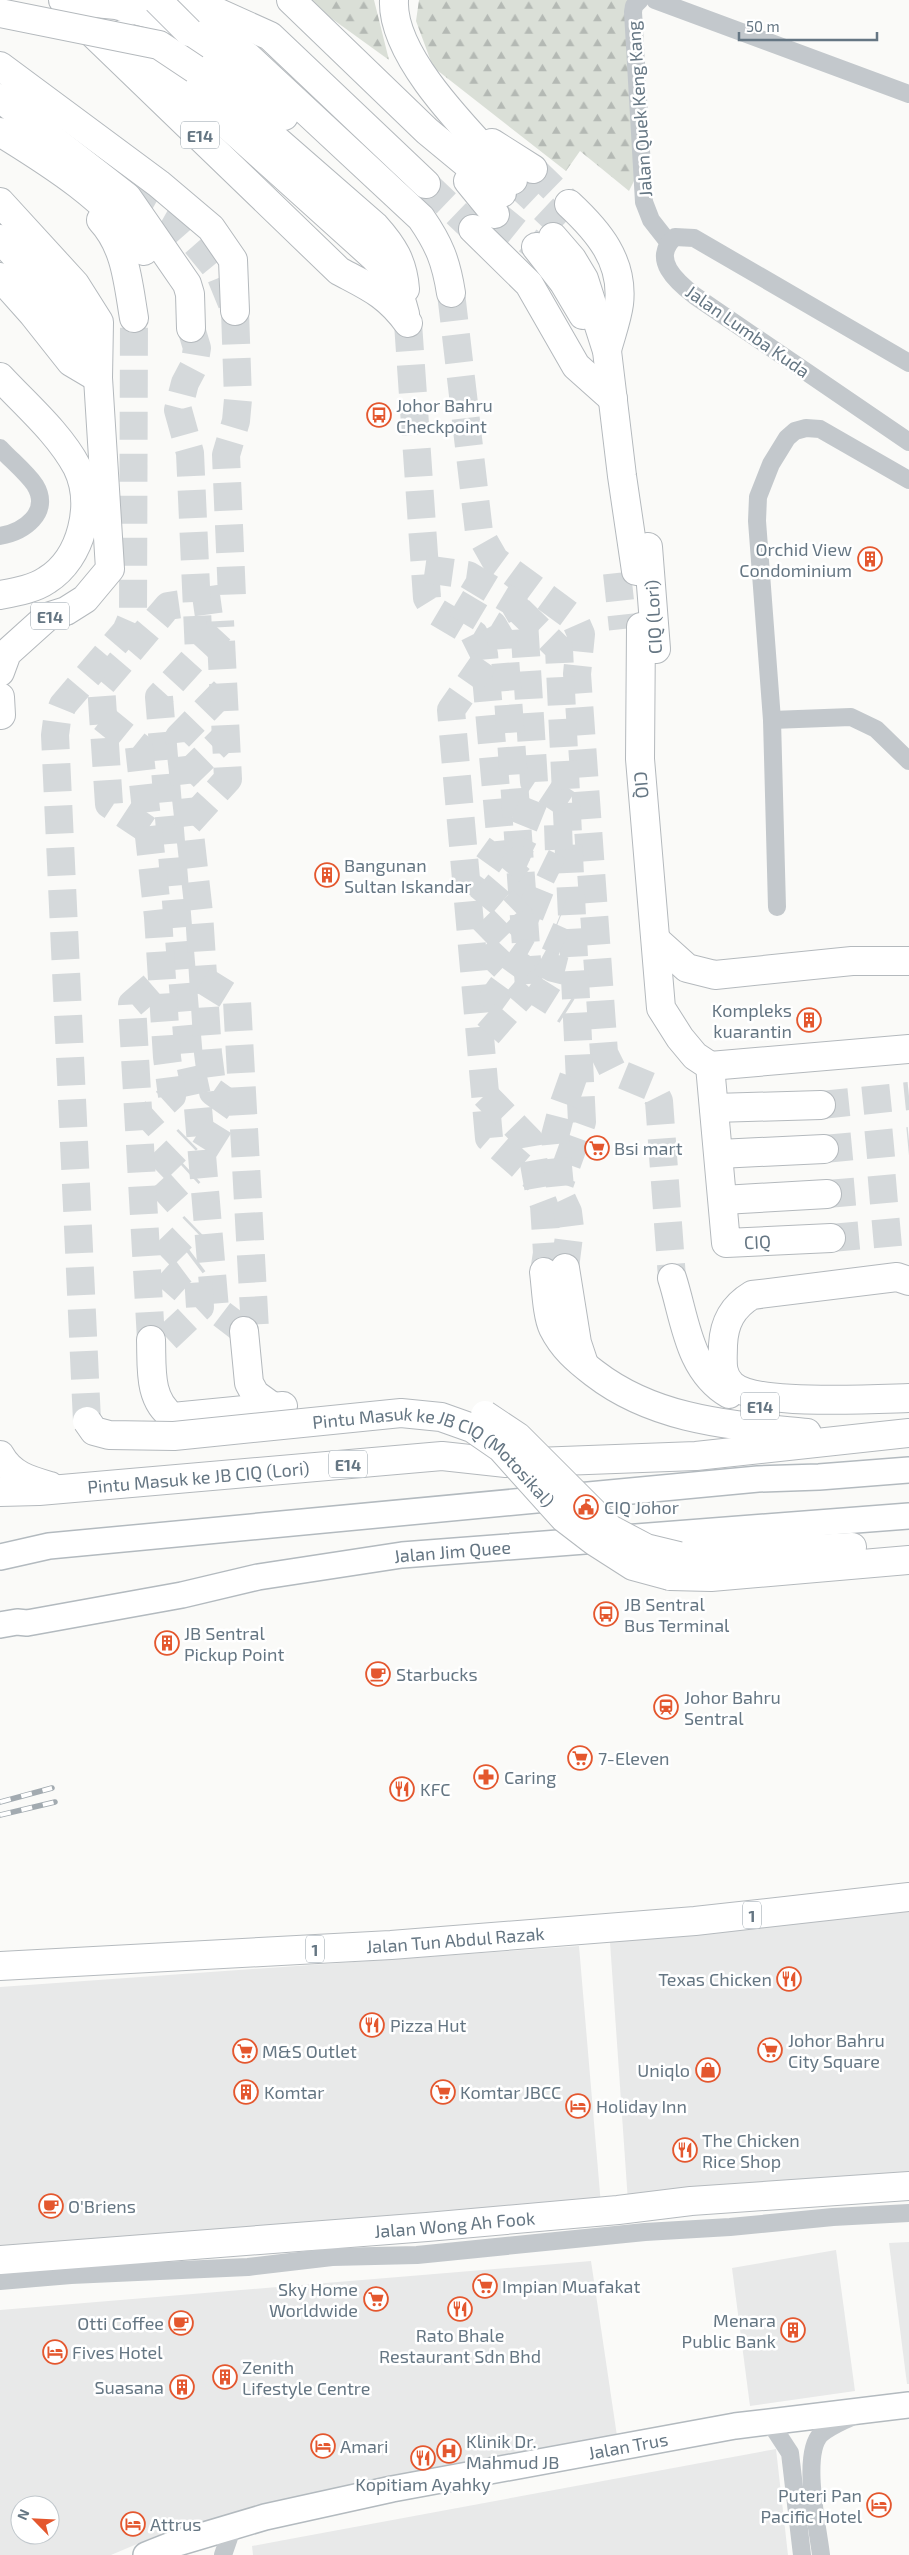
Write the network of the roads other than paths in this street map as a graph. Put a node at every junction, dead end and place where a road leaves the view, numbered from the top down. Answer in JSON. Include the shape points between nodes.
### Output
{"nodes":[{"id":1,"x":157,"y":0,"type":"edge"},
{"id":2,"x":175,"y":0,"type":"edge"},
{"id":3,"x":291,"y":0,"type":"edge"},
{"id":4,"x":394,"y":0,"type":"edge"},
{"id":5,"x":640,"y":0,"type":"edge"},
{"id":6,"x":655,"y":0,"type":"edge"},
{"id":7,"x":66,"y":1,"type":"edge"},
{"id":8,"x":0,"y":13,"type":"edge"},
{"id":9,"x":0,"y":66,"type":"edge"},
{"id":10,"x":909,"y":94,"type":"edge"},
{"id":11,"x":0,"y":98,"type":"edge"},
{"id":12,"x":0,"y":106,"type":"edge"},
{"id":13,"x":28,"y":118,"type":"junction"},
{"id":14,"x":0,"y":132,"type":"edge"},
{"id":15,"x":0,"y":150,"type":"edge"},
{"id":16,"x":426,"y":184,"type":"tunnel mouth"},
{"id":17,"x":0,"y":202,"type":"edge"},
{"id":18,"x":110,"y":220,"type":"junction"},
{"id":19,"x":555,"y":228,"type":"tunnel mouth"},
{"id":20,"x":473,"y":229,"type":"tunnel mouth"},
{"id":21,"x":0,"y":239,"type":"edge"},
{"id":22,"x":669,"y":242,"type":"junction"},
{"id":23,"x":0,"y":277,"type":"edge"},
{"id":24,"x":235,"y":311,"type":"dead end"},
{"id":25,"x":134,"y":318,"type":"tunnel mouth"},
{"id":26,"x":408,"y":323,"type":"junction"},
{"id":27,"x":909,"y":363,"type":"edge"},
{"id":28,"x":0,"y":377,"type":"edge"},
{"id":29,"x":98,"y":378,"type":"junction"},
{"id":30,"x":0,"y":397,"type":"edge"},
{"id":31,"x":612,"y":399,"type":"junction"},
{"id":32,"x":909,"y":442,"type":"edge"},
{"id":33,"x":0,"y":448,"type":"edge"},
{"id":34,"x":622,"y":476,"type":"junction"},
{"id":35,"x":909,"y":480,"type":"edge"},
{"id":36,"x":0,"y":536,"type":"edge"},
{"id":37,"x":627,"y":572,"type":"tunnel mouth"},
{"id":38,"x":0,"y":582,"type":"edge"},
{"id":39,"x":0,"y":595,"type":"edge"},
{"id":40,"x":47,"y":617,"type":"junction"},
{"id":41,"x":632,"y":628,"type":"tunnel mouth"},
{"id":42,"x":0,"y":630,"type":"edge"},
{"id":43,"x":0,"y":672,"type":"edge"},
{"id":44,"x":0,"y":697,"type":"edge"},
{"id":45,"x":1,"y":715,"type":"edge"},
{"id":46,"x":772,"y":720,"type":"junction"},
{"id":47,"x":640,"y":759,"type":"junction"},
{"id":48,"x":909,"y":761,"type":"edge"},
{"id":49,"x":777,"y":907,"type":"dead end"},
{"id":50,"x":657,"y":941,"type":"junction"},
{"id":51,"x":909,"y":961,"type":"edge"},
{"id":52,"x":909,"y":1049,"type":"edge"},
{"id":53,"x":710,"y":1066,"type":"junction"},
{"id":54,"x":821,"y":1105,"type":"tunnel mouth"},
{"id":55,"x":714,"y":1108,"type":"junction"},
{"id":56,"x":824,"y":1149,"type":"tunnel mouth"},
{"id":57,"x":719,"y":1154,"type":"junction"},
{"id":58,"x":827,"y":1194,"type":"tunnel mouth"},
{"id":59,"x":723,"y":1200,"type":"junction"},
{"id":60,"x":831,"y":1238,"type":"tunnel mouth"},
{"id":61,"x":555,"y":1270,"type":"tunnel mouth"},
{"id":62,"x":909,"y":1281,"type":"edge"},
{"id":63,"x":675,"y":1286,"type":"tunnel mouth"},
{"id":64,"x":250,"y":1330,"type":"tunnel mouth"},
{"id":65,"x":159,"y":1339,"type":"tunnel mouth"},
{"id":66,"x":909,"y":1398,"type":"edge"},
{"id":67,"x":278,"y":1406,"type":"junction"},
{"id":68,"x":909,"y":1408,"type":"edge"},
{"id":69,"x":87,"y":1421,"type":"dead end"},
{"id":70,"x":909,"y":1424,"type":"edge"},
{"id":71,"x":909,"y":1433,"type":"edge"},
{"id":72,"x":0,"y":1455,"type":"edge"},
{"id":73,"x":909,"y":1470,"type":"edge"},
{"id":74,"x":17,"y":1488,"type":"edge"},
{"id":75,"x":909,"y":1516,"type":"edge"},
{"id":76,"x":0,"y":1544,"type":"edge"},
{"id":77,"x":909,"y":1544,"type":"edge"},
{"id":78,"x":48,"y":1546,"type":"junction"},
{"id":79,"x":0,"y":1557,"type":"edge"},
{"id":80,"x":909,"y":1560,"type":"edge"},
{"id":81,"x":0,"y":1625,"type":"edge"},
{"id":82,"x":909,"y":1897,"type":"edge"},
{"id":83,"x":0,"y":1966,"type":"edge"},
{"id":84,"x":909,"y":2186,"type":"edge"},
{"id":85,"x":909,"y":2213,"type":"edge"},
{"id":86,"x":0,"y":2260,"type":"edge"},
{"id":87,"x":0,"y":2281,"type":"edge"},
{"id":88,"x":909,"y":2405,"type":"edge"},
{"id":89,"x":865,"y":2410,"type":"junction"},
{"id":90,"x":764,"y":2423,"type":"junction"},
{"id":91,"x":233,"y":2526,"type":"junction"},
{"id":92,"x":160,"y":2553,"type":"edge"},
{"id":93,"x":223,"y":2555,"type":"edge"},
{"id":94,"x":802,"y":2555,"type":"edge"},
{"id":95,"x":821,"y":2555,"type":"edge"}],
"edges":[{"from":1,"to":7,"type":"main road","bridge":true,"via":[[189,32],[410,226],[432,254],[451,293],[446,264],[436,240],[421,218],[247,56],[216,35],[187,24],[116,6]]},
{"from":2,"to":16,"type":"main road","via":[[208,8],[270,36]]},
{"from":3,"to":4,"type":"main road","via":[[427,131],[511,189],[415,64],[401,40]]},
{"from":5,"to":22,"type":"street","name":"Jalan Quek Keng Kang","via":[[633,12],[644,202],[651,220]]},
{"from":6,"to":10,"type":"street","name":"Jalan Quek Keng Kang"},
{"from":7,"to":26,"type":"main road","number":"E14","bridge":true,"via":[[68,10],[339,271],[385,297]]},
{"from":7,"to":26,"type":"main road","via":[[106,21],[151,56],[387,270],[398,288]]},
{"from":8,"to":26,"type":"main road","bridge":true,"via":[[159,45],[195,69],[388,240],[404,270]]},
{"from":9,"to":24,"type":"main road","via":[[159,184],[211,228],[234,260]]},
{"from":11,"to":13,"type":"main road"},
{"from":12,"to":13,"type":"main road"},
{"from":13,"to":18,"type":"main road","via":[[127,197],[188,284],[191,328],[172,290],[130,230]]},
{"from":14,"to":18,"type":"main road","via":[[48,161]]},
{"from":15,"to":18,"type":"main road"},
{"from":17,"to":29,"type":"main road","number":"E14","via":[[75,284],[99,322]]},
{"from":18,"to":25,"type":"main road","via":[[134,250]]},
{"from":19,"to":31,"type":"main road","via":[[588,257],[603,279],[609,303],[607,351]]},
{"from":20,"to":31,"type":"main road","via":[[529,284],[576,366]]},
{"from":21,"to":29,"type":"main road","number":"E14","via":[[51,294],[78,332]]},
{"from":22,"to":27,"type":"street","via":[[684,236],[707,244]]},
{"from":22,"to":32,"type":"street","name":"Jalan Lumba Kuda","via":[[665,263],[680,284]]},
{"from":23,"to":29,"type":"main road","via":[[71,362]]},
{"from":28,"to":39,"type":"main road","via":[[51,430],[77,468],[83,486],[84,509],[76,546],[60,569],[38,585]]},
{"from":29,"to":40,"type":"main road","number":"E14","via":[[110,569],[85,599],[66,611]]},
{"from":30,"to":38,"type":"main road","via":[[44,446],[60,470],[68,486],[71,507],[64,535],[47,559],[24,574]]},
{"from":31,"to":34,"type":"main road"},
{"from":33,"to":36,"type":"street","via":[[35,486],[39,507],[26,527]]},
{"from":34,"to":37,"type":"main road"},
{"from":34,"to":47,"type":"main road","name":"CIQ (Lori)","via":[[639,494],[646,515],[656,650],[654,696]]},
{"from":35,"to":46,"type":"street","via":[[820,429],[795,431],[771,464],[758,497],[756,521]]},
{"from":40,"to":42,"type":"main road","number":"E14"},
{"from":40,"to":43,"type":"main road","number":"E14","via":[[7,653]]},
{"from":41,"to":47,"type":"main road","name":"CIQ"},
{"from":44,"to":45,"type":"main road"},
{"from":46,"to":48,"type":"street","via":[[851,717],[876,729]]},
{"from":46,"to":49,"type":"street"},
{"from":47,"to":50,"type":"main road","name":"CIQ"},
{"from":50,"to":51,"type":"main road","via":[[687,968],[715,975],[852,961]]},
{"from":50,"to":53,"type":"main road","name":"CIQ","via":[[661,1008],[695,1056]]},
{"from":52,"to":53,"type":"main road"},
{"from":53,"to":55,"type":"main road","name":"CIQ"},
{"from":54,"to":55,"type":"main road"},
{"from":55,"to":57,"type":"main road","name":"CIQ"},
{"from":56,"to":57,"type":"main road"},
{"from":57,"to":59,"type":"main road","name":"CIQ"},
{"from":58,"to":59,"type":"main road"},
{"from":59,"to":60,"type":"main road","name":"CIQ","via":[[726,1243]]},
{"from":61,"to":70,"type":"main road","number":"E14","via":[[552,1327],[570,1355],[609,1385],[657,1409],[722,1423],[817,1434]]},
{"from":62,"to":66,"type":"main road","number":"E14","via":[[897,1277],[752,1295],[735,1308],[724,1330],[722,1368],[732,1385],[752,1394],[836,1401]]},
{"from":63,"to":68,"type":"main road","number":"E14","via":[[687,1336],[698,1360],[723,1390],[737,1398],[769,1407],[840,1412]]},
{"from":64,"to":67,"type":"main road","via":[[261,1383]]},
{"from":65,"to":67,"type":"main road","via":[[155,1397],[163,1410],[173,1417]]},
{"from":67,"to":77,"type":"main road","bridge":true,"via":[[403,1394],[448,1399],[481,1412],[518,1437],[610,1529],[646,1548],[679,1556]]},
{"from":69,"to":80,"type":"main road","name":"Pintu Masuk ke JB CIQ (Motosikal)","bridge":true,"via":[[94,1431],[109,1435],[174,1436],[401,1413],[441,1417],[472,1428],[501,1448],[564,1518],[594,1542],[633,1566],[670,1576],[711,1577]]},
{"from":71,"to":74,"type":"main road","name":"Pintu Masuk ke JB CIQ (Lori)","number":"E14","via":[[696,1456],[506,1463],[442,1456]]},
{"from":72,"to":74,"type":"main road","number":"E14","via":[[7,1467],[24,1478]]},
{"from":73,"to":78,"type":"main road","via":[[758,1479]]},
{"from":75,"to":81,"type":"main road","name":"Jalan Jim Quee","via":[[402,1555],[258,1578],[27,1623]]},
{"from":76,"to":78,"type":"main road"},
{"from":78,"to":79,"type":"main road"},
{"from":82,"to":83,"type":"main road","name":"Jalan Tun Abdul Razak","number":"1","via":[[695,1921],[391,1944]]},
{"from":84,"to":86,"type":"main road","name":"Jalan Wong Ah Fook","via":[[691,2201],[476,2222]]},
{"from":85,"to":87,"type":"street","via":[[645,2232],[417,2255]]},
{"from":88,"to":89,"type":"main road","name":"Jalan Trus"},
{"from":89,"to":90,"type":"main road","name":"Jalan Trus"},
{"from":89,"to":95,"type":"street","via":[[820,2435],[813,2451],[811,2472]]},
{"from":90,"to":91,"type":"main road","name":"Jalan Trus","via":[[392,2489]]},
{"from":90,"to":94,"type":"street","via":[[776,2430],[790,2452]]},
{"from":91,"to":92,"type":"main road","name":"Jalan Trus"},
{"from":91,"to":93,"type":"street"}]}
